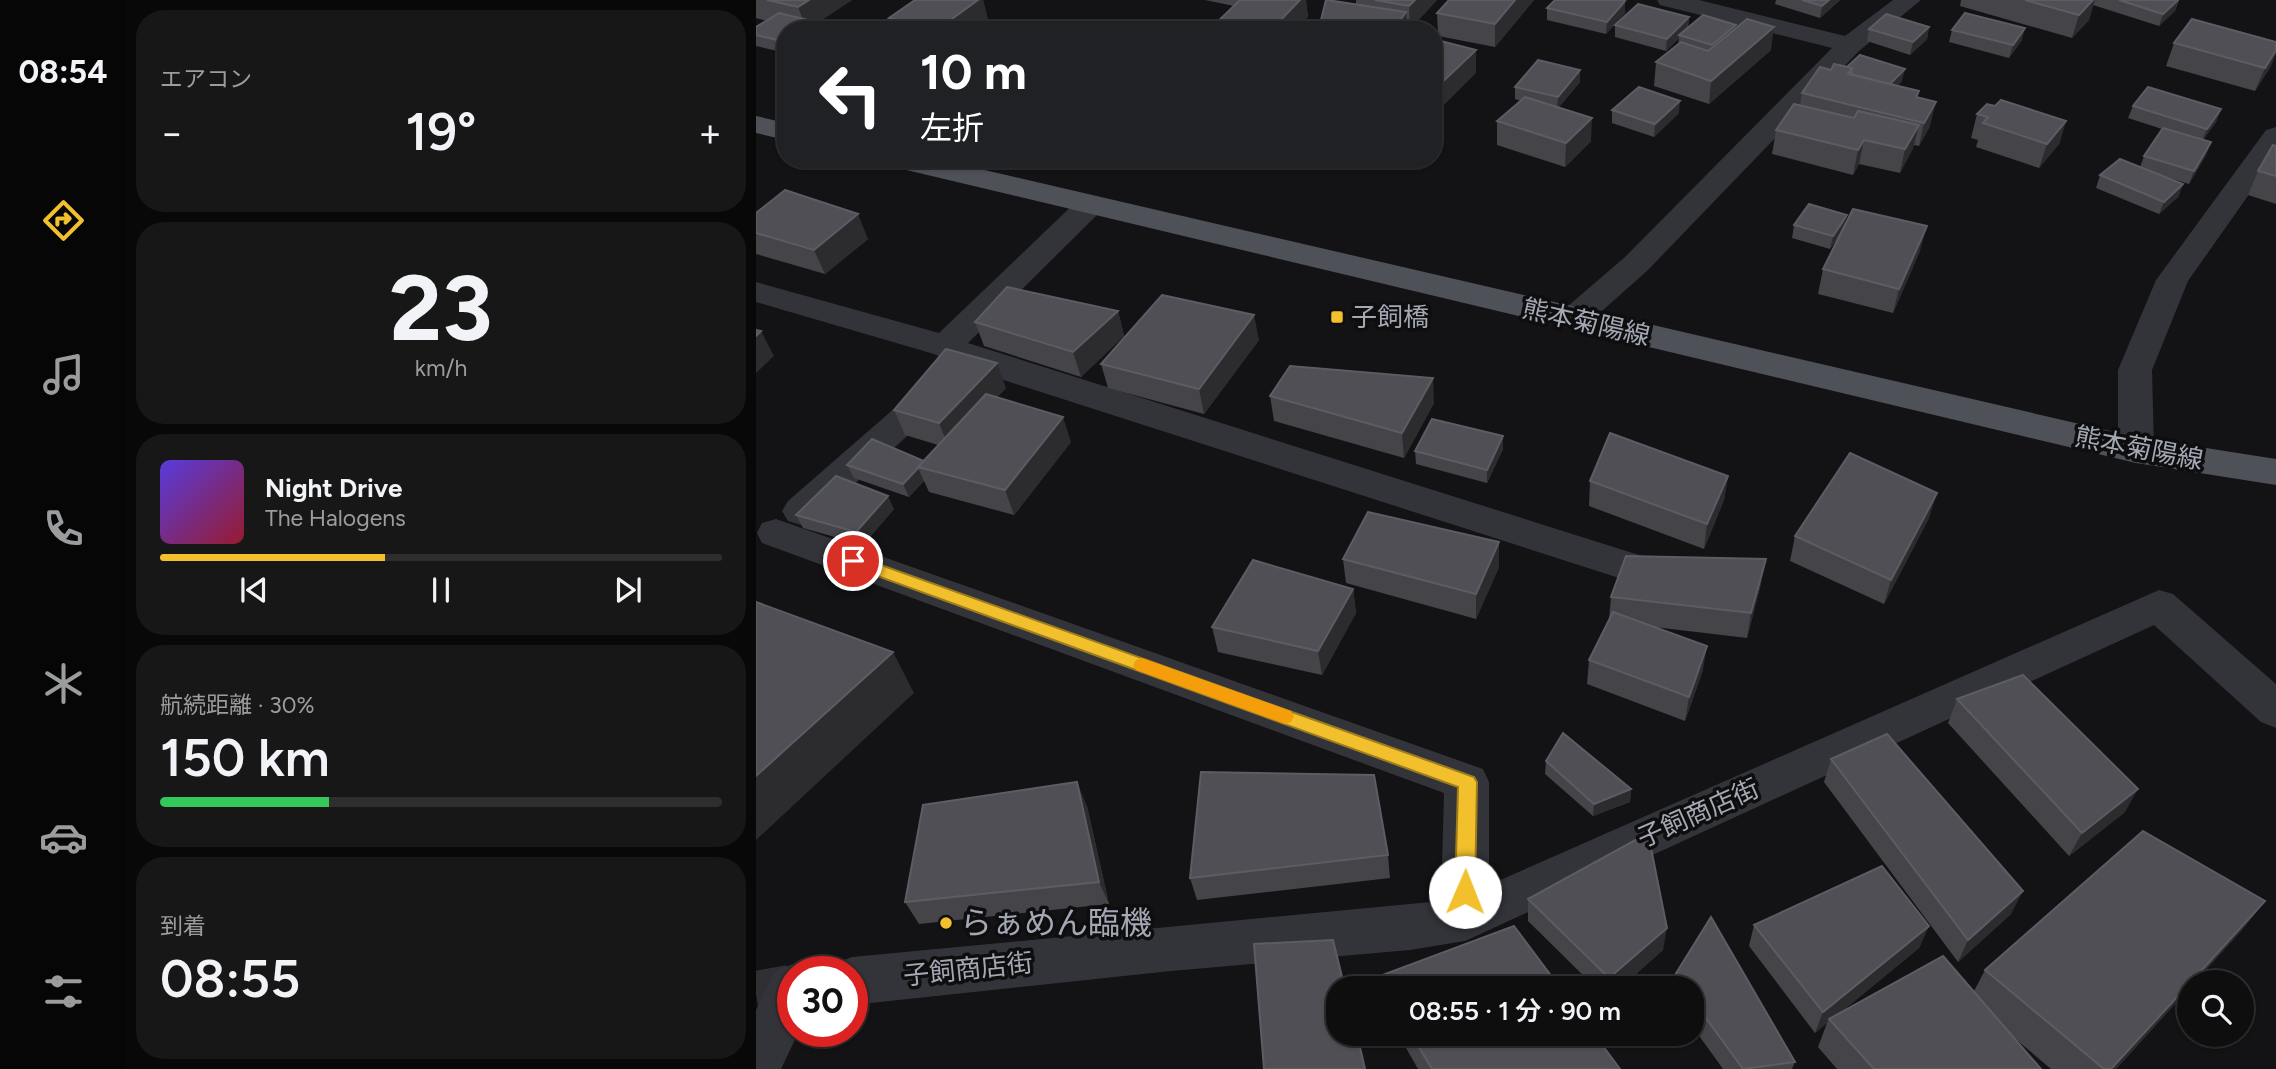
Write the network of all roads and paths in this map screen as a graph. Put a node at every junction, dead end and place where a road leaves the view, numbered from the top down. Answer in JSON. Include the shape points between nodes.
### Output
{"nodes":[{"id":1,"x":1669,"y":0,"type":"edge"},
{"id":2,"x":1909,"y":0,"type":"edge"},
{"id":3,"x":1850,"y":45,"type":"junction"},
{"id":4,"x":756,"y":124,"type":"edge"},
{"id":5,"x":777,"y":130,"type":"edge"},
{"id":6,"x":2276,"y":136,"type":"edge"},
{"id":7,"x":936,"y":168,"type":"edge"},
{"id":8,"x":1090,"y":205,"type":"junction"},
{"id":9,"x":756,"y":292,"type":"edge"},
{"id":10,"x":1573,"y":319,"type":"junction"},
{"id":11,"x":959,"y":352,"type":"junction"},
{"id":12,"x":2136,"y":450,"type":"junction"},
{"id":13,"x":2276,"y":472,"type":"edge"},
{"id":14,"x":766,"y":541,"type":"edge"},
{"id":15,"x":1644,"y":571,"type":"edge"},
{"id":16,"x":2276,"y":710,"type":"edge"},
{"id":17,"x":1465,"y":919,"type":"junction"},
{"id":18,"x":868,"y":979,"type":"edge"},
{"id":19,"x":777,"y":1020,"type":"edge"},
{"id":20,"x":756,"y":1065,"type":"edge"}],
"edges":[{"from":1,"to":3,"type":"street"},
{"from":2,"to":3,"type":"street"},
{"from":3,"to":10,"type":"street","via":[[1636,264]]},
{"from":4,"to":5,"type":"main road"},
{"from":6,"to":12,"type":"street","via":[[2172,280],[2134,370]]},
{"from":7,"to":8,"type":"main road","name":"熊本菊陽線"},
{"from":8,"to":10,"type":"main road","name":"熊本菊陽線"},
{"from":8,"to":11,"type":"street"},
{"from":9,"to":11,"type":"street"},
{"from":10,"to":12,"type":"main road","name":"熊本菊陽線"},
{"from":11,"to":14,"type":"street"},
{"from":11,"to":15,"type":"street"},
{"from":12,"to":13,"type":"main road","name":"熊本菊陽線"},
{"from":14,"to":17,"type":"street","via":[[1468,782]]},
{"from":16,"to":17,"type":"street","name":"子飼商店街","via":[[2159,605]]},
{"from":17,"to":18,"type":"street","name":"子飼商店街"},
{"from":19,"to":20,"type":"street"}]}
